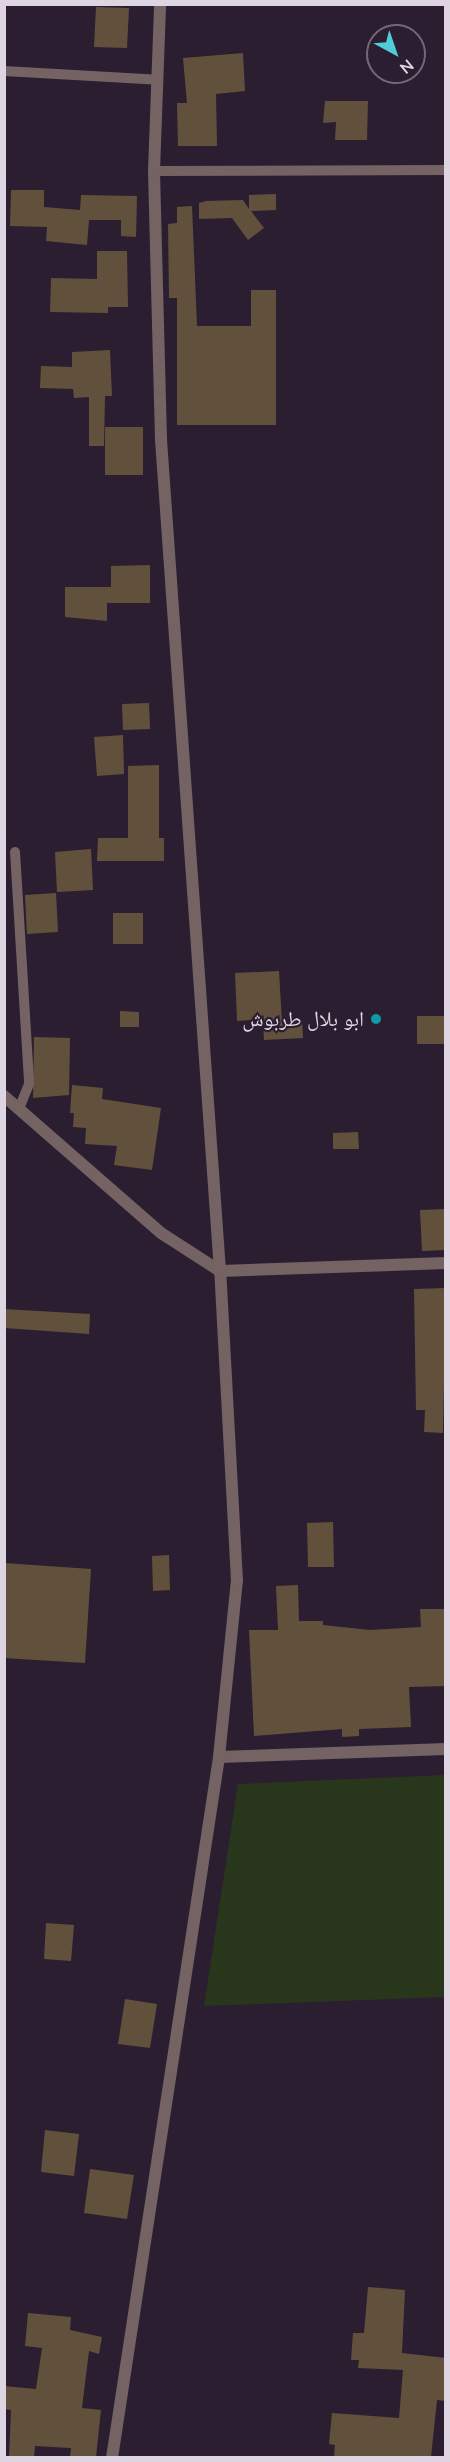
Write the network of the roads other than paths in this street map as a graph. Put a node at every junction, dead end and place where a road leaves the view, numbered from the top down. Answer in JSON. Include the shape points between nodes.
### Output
{"nodes":[{"id":1,"x":160,"y":4,"type":"edge"},
{"id":2,"x":4,"y":71,"type":"edge"},
{"id":3,"x":158,"y":80,"type":"junction"},
{"id":4,"x":446,"y":170,"type":"edge"},
{"id":5,"x":154,"y":171,"type":"junction"},
{"id":6,"x":15,"y":852,"type":"dead end"},
{"id":7,"x":4,"y":1096,"type":"edge"},
{"id":8,"x":19,"y":1108,"type":"junction"},
{"id":9,"x":446,"y":1263,"type":"edge"},
{"id":10,"x":220,"y":1271,"type":"junction"},
{"id":11,"x":446,"y":1749,"type":"edge"},
{"id":12,"x":219,"y":1757,"type":"junction"},
{"id":13,"x":112,"y":2457,"type":"edge"}],
"edges":[{"from":1,"to":3,"type":"street"},
{"from":2,"to":3,"type":"lane"},
{"from":3,"to":5,"type":"street"},
{"from":4,"to":5,"type":"lane"},
{"from":5,"to":10,"type":"street","via":[[161,439]]},
{"from":6,"to":8,"type":"lane","via":[[29,1084]]},
{"from":7,"to":8,"type":"street"},
{"from":8,"to":10,"type":"street","via":[[161,1233]]},
{"from":9,"to":10,"type":"street"},
{"from":10,"to":12,"type":"street","via":[[237,1581]]},
{"from":11,"to":12,"type":"street"},
{"from":12,"to":13,"type":"street"}]}
